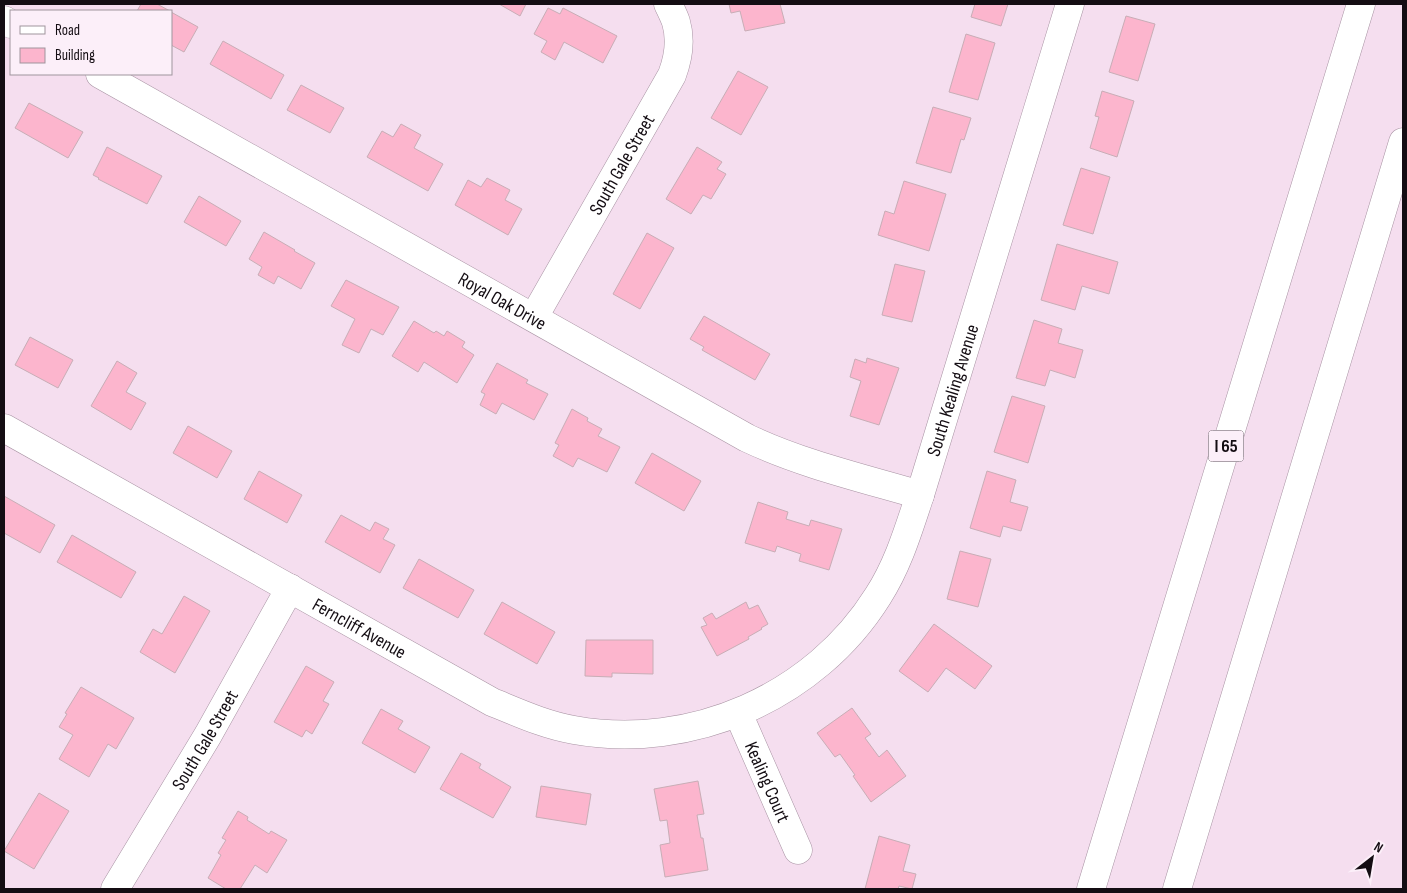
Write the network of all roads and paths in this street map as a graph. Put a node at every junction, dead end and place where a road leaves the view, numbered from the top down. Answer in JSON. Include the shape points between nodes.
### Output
{"nodes":[{"id":1,"x":668,"y":4,"type":"edge"},
{"id":2,"x":1070,"y":4,"type":"edge"},
{"id":3,"x":1361,"y":4,"type":"edge"},
{"id":4,"x":102,"y":75,"type":"edge"},
{"id":5,"x":1403,"y":142,"type":"edge"},
{"id":6,"x":534,"y":317,"type":"junction"},
{"id":7,"x":4,"y":428,"type":"edge"},
{"id":8,"x":920,"y":495,"type":"junction"},
{"id":9,"x":290,"y":588,"type":"junction"},
{"id":10,"x":738,"y":713,"type":"junction"},
{"id":11,"x":798,"y":850,"type":"dead end"},
{"id":12,"x":115,"y":889,"type":"edge"},
{"id":13,"x":1091,"y":889,"type":"edge"},
{"id":14,"x":1177,"y":889,"type":"edge"}],
"edges":[{"from":1,"to":6,"type":"main road","name":"South Gale Street","via":[[676,21],[678,41],[676,64],[669,82]]},
{"from":2,"to":8,"type":"main road","name":"South Kealing Avenue"},
{"from":3,"to":13,"type":"main road","number":"I 65"},
{"from":4,"to":6,"type":"main road","name":"Royal Oak Drive"},
{"from":5,"to":14,"type":"main road"},
{"from":6,"to":8,"type":"main road","name":"Royal Oak Drive","via":[[747,438],[804,460]]},
{"from":7,"to":9,"type":"main road","name":"Ferncliff Avenue"},
{"from":8,"to":10,"type":"main road","name":"South Kealing Avenue","via":[[894,568],[877,597],[841,644],[807,673]]},
{"from":9,"to":10,"type":"main road","name":"Ferncliff Avenue","via":[[492,702],[543,723],[598,733],[653,734],[707,724]]},
{"from":9,"to":12,"type":"main road","name":"South Gale Street","via":[[208,735]]},
{"from":10,"to":11,"type":"main road","name":"Kealing Court"}]}
